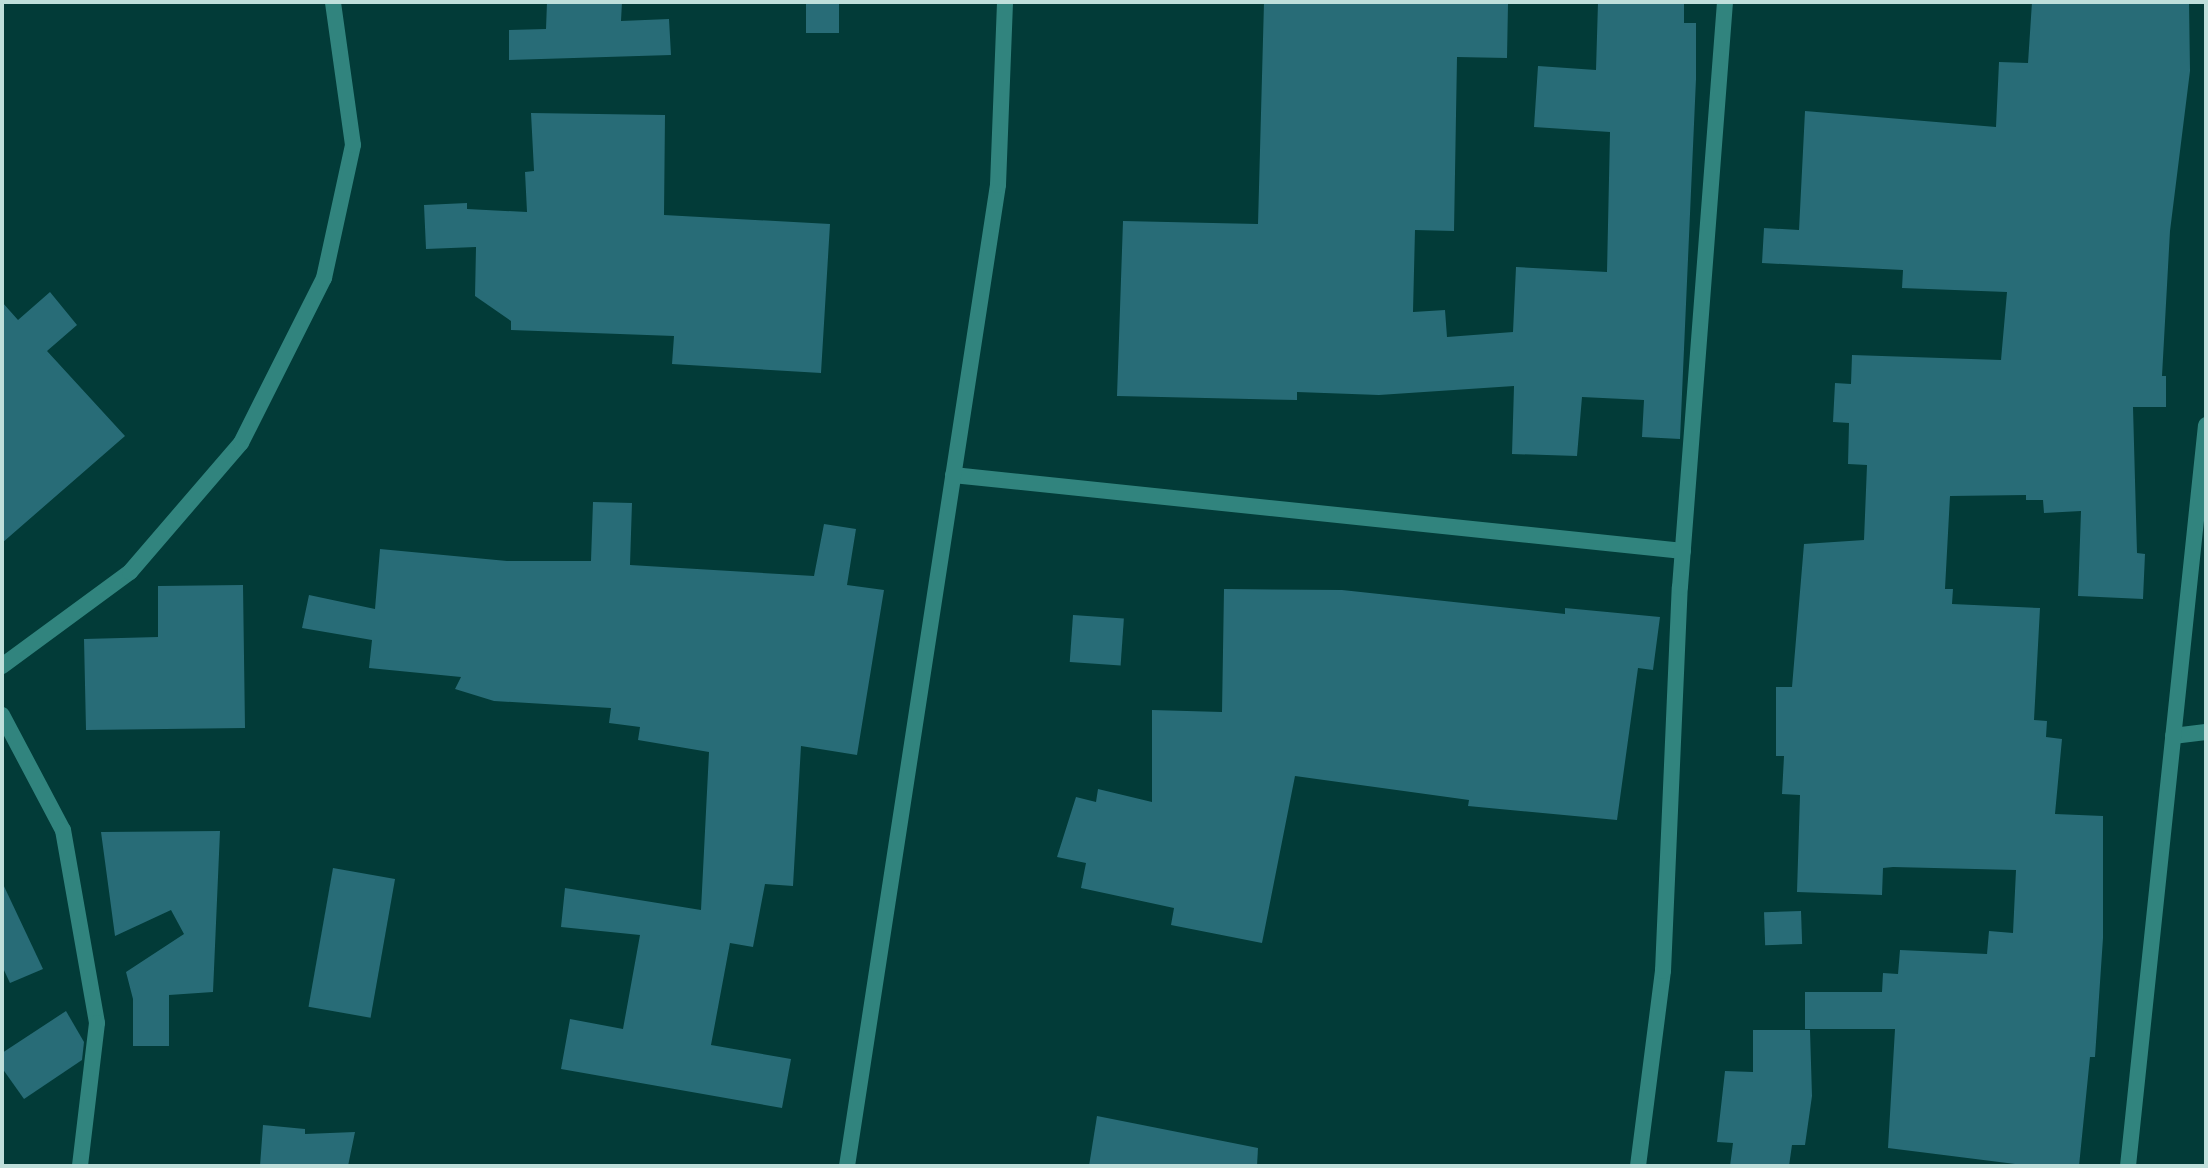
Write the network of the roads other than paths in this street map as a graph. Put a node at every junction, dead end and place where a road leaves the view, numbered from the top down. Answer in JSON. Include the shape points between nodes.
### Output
{"nodes":[{"id":1,"x":333,"y":2,"type":"edge"},
{"id":2,"x":1005,"y":2,"type":"edge"},
{"id":3,"x":1725,"y":2,"type":"edge"},
{"id":4,"x":2206,"y":425,"type":"edge"},
{"id":5,"x":953,"y":475,"type":"junction"},
{"id":6,"x":1683,"y":551,"type":"junction"},
{"id":7,"x":2,"y":666,"type":"edge"},
{"id":8,"x":2,"y":715,"type":"edge"},
{"id":9,"x":2206,"y":732,"type":"edge"},
{"id":10,"x":2173,"y":736,"type":"junction"},
{"id":11,"x":80,"y":1166,"type":"edge"},
{"id":12,"x":847,"y":1166,"type":"edge"},
{"id":13,"x":1638,"y":1166,"type":"edge"},
{"id":14,"x":2128,"y":1166,"type":"edge"}],
"edges":[{"from":1,"to":7,"type":"street","via":[[353,145],[324,278],[241,443],[130,572]]},
{"from":2,"to":5,"type":"street","via":[[998,185]]},
{"from":3,"to":6,"type":"street"},
{"from":4,"to":10,"type":"street"},
{"from":5,"to":6,"type":"street"},
{"from":5,"to":12,"type":"street"},
{"from":6,"to":13,"type":"street","via":[[1663,971]]},
{"from":8,"to":11,"type":"street","via":[[63,830],[97,1023]]},
{"from":9,"to":10,"type":"street"},
{"from":10,"to":14,"type":"street"}]}
